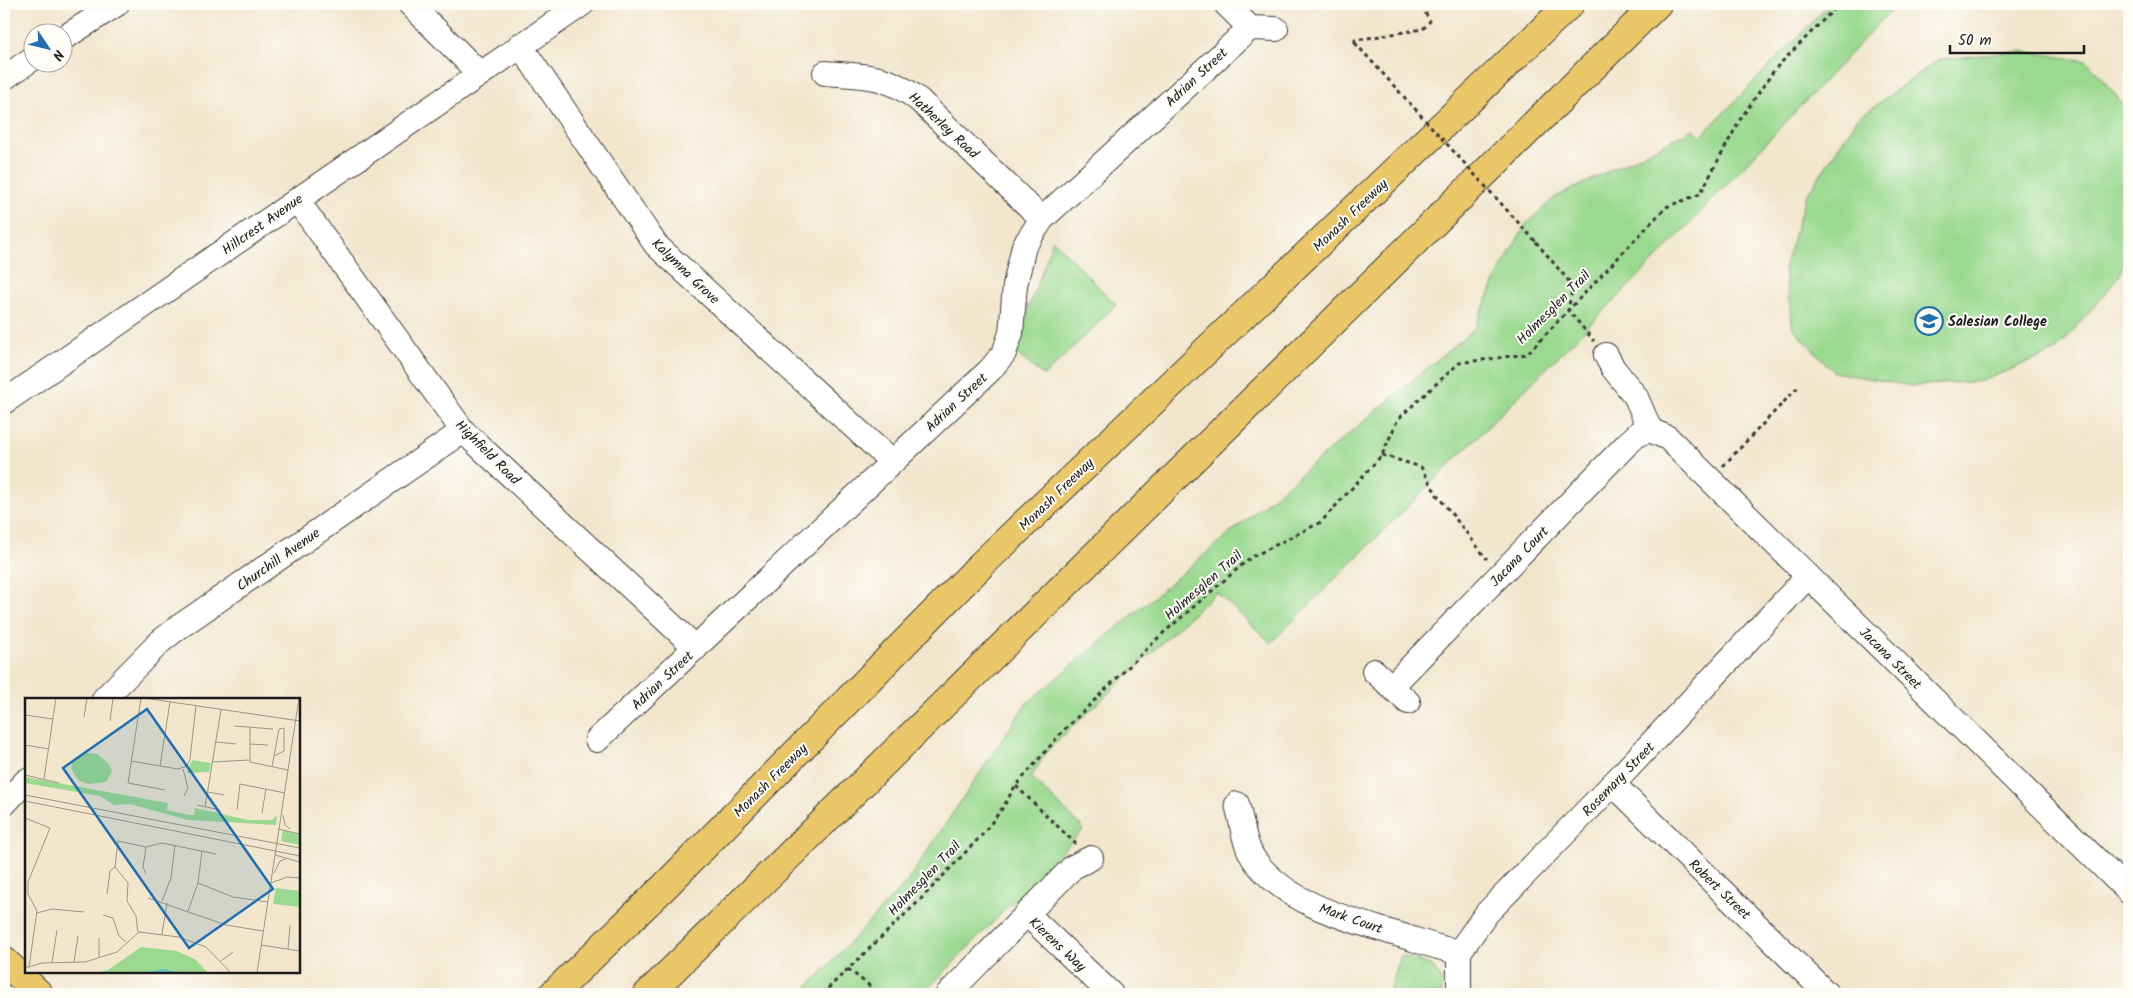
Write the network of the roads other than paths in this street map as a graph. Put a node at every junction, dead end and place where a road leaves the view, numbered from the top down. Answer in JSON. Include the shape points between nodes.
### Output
{"nodes":[{"id":1,"x":117,"y":4,"type":"edge"},
{"id":2,"x":410,"y":4,"type":"edge"},
{"id":3,"x":582,"y":4,"type":"edge"},
{"id":4,"x":1226,"y":4,"type":"edge"},
{"id":5,"x":1570,"y":4,"type":"edge"},
{"id":6,"x":1657,"y":4,"type":"edge"},
{"id":7,"x":1250,"y":28,"type":"junction"},
{"id":8,"x":1276,"y":29,"type":"dead end"},
{"id":9,"x":72,"y":33,"type":"edge"},
{"id":10,"x":520,"y":45,"type":"junction"},
{"id":11,"x":22,"y":66,"type":"edge"},
{"id":12,"x":479,"y":73,"type":"junction"},
{"id":13,"x":825,"y":73,"type":"dead end"},
{"id":14,"x":4,"y":78,"type":"edge"},
{"id":15,"x":297,"y":200,"type":"junction"},
{"id":16,"x":1042,"y":219,"type":"junction"},
{"id":17,"x":1606,"y":355,"type":"road end"},
{"id":18,"x":4,"y":402,"type":"edge"},
{"id":19,"x":1650,"y":430,"type":"junction"},
{"id":20,"x":463,"y":432,"type":"junction"},
{"id":21,"x":892,"y":462,"type":"junction"},
{"id":22,"x":1808,"y":576,"type":"junction"},
{"id":23,"x":696,"y":648,"type":"junction"},
{"id":24,"x":1374,"y":671,"type":"dead end"},
{"id":25,"x":105,"y":698,"type":"edge"},
{"id":26,"x":597,"y":740,"type":"dead end"},
{"id":27,"x":25,"y":782,"type":"edge"},
{"id":28,"x":1613,"y":784,"type":"junction"},
{"id":29,"x":4,"y":804,"type":"edge"},
{"id":30,"x":1237,"y":804,"type":"dead end"},
{"id":31,"x":1091,"y":858,"type":"road end"},
{"id":32,"x":2129,"y":892,"type":"edge"},
{"id":33,"x":1027,"y":914,"type":"junction"},
{"id":34,"x":1459,"y":952,"type":"junction"},
{"id":35,"x":4,"y":961,"type":"edge"},
{"id":36,"x":39,"y":994,"type":"edge"},
{"id":37,"x":554,"y":994,"type":"edge"},
{"id":38,"x":648,"y":994,"type":"edge"},
{"id":39,"x":948,"y":994,"type":"edge"},
{"id":40,"x":1111,"y":994,"type":"edge"},
{"id":41,"x":1459,"y":994,"type":"edge"},
{"id":42,"x":1827,"y":994,"type":"edge"}],
"edges":[{"from":1,"to":9,"type":"street"},
{"from":2,"to":12,"type":"street"},
{"from":3,"to":10,"type":"street","name":"Hillcrest Avenue"},
{"from":4,"to":7,"type":"street"},
{"from":5,"to":37,"type":"main road","name":"Monash Freeway","via":[[981,565]]},
{"from":6,"to":38,"type":"main road"},
{"from":7,"to":8,"type":"street"},
{"from":7,"to":16,"type":"street","name":"Adrian Street"},
{"from":10,"to":12,"type":"street","name":"Hillcrest Avenue"},
{"from":10,"to":21,"type":"street","name":"Kalymna Grove","via":[[656,245]]},
{"from":11,"to":14,"type":"street"},
{"from":12,"to":15,"type":"street","name":"Hillcrest Avenue"},
{"from":13,"to":16,"type":"street","name":"Hatherley Road","via":[[880,78],[903,87]]},
{"from":15,"to":18,"type":"street","name":"Hillcrest Avenue"},
{"from":15,"to":20,"type":"street","name":"Highfield Road"},
{"from":16,"to":21,"type":"street","name":"Adrian Street","via":[[1024,246],[1015,285],[1011,333],[1004,353]]},
{"from":17,"to":19,"type":"street","via":[[1636,397]]},
{"from":19,"to":22,"type":"street","name":"Jacana Street","via":[[1668,438]]},
{"from":19,"to":24,"type":"street","name":"Jacana Court","via":[[1634,437],[1499,576],[1400,695]]},
{"from":20,"to":23,"type":"street","name":"Highfield Road"},
{"from":20,"to":25,"type":"street","name":"Churchill Avenue","via":[[179,627]]},
{"from":21,"to":23,"type":"street","name":"Adrian Street"},
{"from":22,"to":28,"type":"street","name":"Rosemary Street"},
{"from":22,"to":32,"type":"street","name":"Jacana Street"},
{"from":23,"to":26,"type":"street","name":"Adrian Street"},
{"from":27,"to":29,"type":"street"},
{"from":28,"to":34,"type":"street","name":"Rosemary Street","via":[[1487,913]]},
{"from":28,"to":42,"type":"street","name":"Robert Street"},
{"from":30,"to":34,"type":"street","name":"Mark Court","via":[[1254,860],[1287,890],[1335,915]]},
{"from":31,"to":33,"type":"street","name":"Kierens Way","via":[[1073,867]]},
{"from":33,"to":39,"type":"street","name":"Kierens Way"},
{"from":33,"to":40,"type":"street","name":"Kierens Way"},
{"from":34,"to":41,"type":"street"},
{"from":35,"to":36,"type":"main road"}]}
